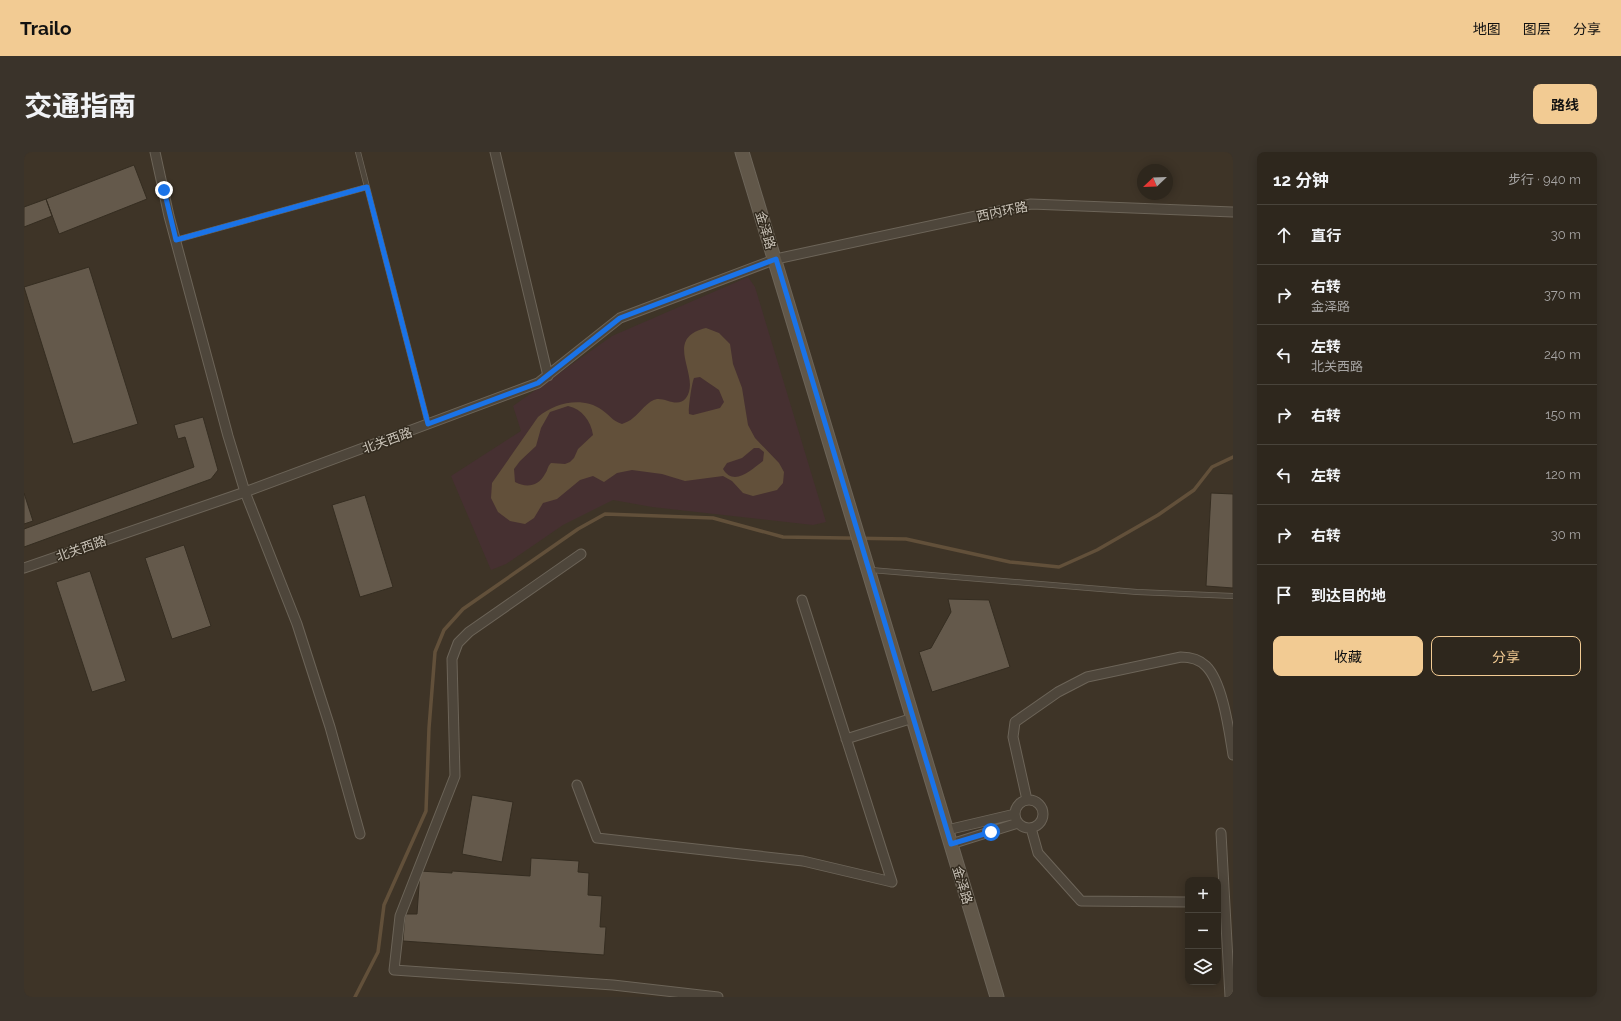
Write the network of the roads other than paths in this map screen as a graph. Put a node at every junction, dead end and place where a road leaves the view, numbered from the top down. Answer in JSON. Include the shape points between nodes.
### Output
{"nodes":[{"id":1,"x":155,"y":152,"type":"edge"},
{"id":2,"x":358,"y":152,"type":"edge"},
{"id":3,"x":495,"y":152,"type":"edge"},
{"id":4,"x":742,"y":152,"type":"edge"},
{"id":5,"x":367,"y":187,"type":"junction"},
{"id":6,"x":1233,"y":212,"type":"edge"},
{"id":7,"x":176,"y":240,"type":"junction"},
{"id":8,"x":776,"y":259,"type":"junction"},
{"id":9,"x":548,"y":376,"type":"junction"},
{"id":10,"x":428,"y":424,"type":"junction"},
{"id":11,"x":245,"y":492,"type":"junction"},
{"id":12,"x":581,"y":554,"type":"dead end"},
{"id":13,"x":24,"y":568,"type":"edge"},
{"id":14,"x":869,"y":570,"type":"junction"},
{"id":15,"x":1233,"y":596,"type":"edge"},
{"id":16,"x":802,"y":600,"type":"dead end"},
{"id":17,"x":913,"y":718,"type":"junction"},
{"id":18,"x":846,"y":738,"type":"junction"},
{"id":19,"x":1233,"y":755,"type":"edge"},
{"id":20,"x":577,"y":785,"type":"dead end"},
{"id":21,"x":1027,"y":800,"type":"junction"},
{"id":22,"x":1015,"y":814,"type":"junction"},
{"id":23,"x":1018,"y":823,"type":"junction"},
{"id":24,"x":1032,"y":828,"type":"junction"},
{"id":25,"x":946,"y":830,"type":"junction"},
{"id":26,"x":1221,"y":833,"type":"dead end"},
{"id":27,"x":360,"y":834,"type":"dead end"},
{"id":28,"x":951,"y":844,"type":"junction"},
{"id":29,"x":1221,"y":877,"type":"edge"},
{"id":30,"x":1185,"y":902,"type":"edge"},
{"id":31,"x":1221,"y":902,"type":"edge"},
{"id":32,"x":718,"y":997,"type":"edge"},
{"id":33,"x":997,"y":997,"type":"edge"},
{"id":34,"x":1230,"y":997,"type":"edge"}],
"edges":[{"from":1,"to":7,"type":"street"},
{"from":2,"to":5,"type":"lane"},
{"from":3,"to":9,"type":"street"},
{"from":4,"to":8,"type":"main road","name":"金泽路"},
{"from":5,"to":7,"type":"lane"},
{"from":5,"to":10,"type":"lane"},
{"from":6,"to":8,"type":"street","name":"西内环路","via":[[1032,204]]},
{"from":7,"to":11,"type":"street"},
{"from":8,"to":9,"type":"street","name":"北关西路","via":[[620,318]]},
{"from":8,"to":14,"type":"main road","name":"金泽路"},
{"from":9,"to":10,"type":"street","name":"北关西路","via":[[538,383]]},
{"from":10,"to":11,"type":"street","name":"北关西路"},
{"from":11,"to":13,"type":"street","name":"北关西路"},
{"from":11,"to":27,"type":"street","via":[[297,624],[330,727]]},
{"from":12,"to":32,"type":"street","via":[[469,632],[458,643],[452,659],[454,776],[400,916],[394,970],[613,985]]},
{"from":14,"to":15,"type":"lane","via":[[1137,592]]},
{"from":14,"to":17,"type":"main road","name":"金泽路"},
{"from":16,"to":18,"type":"street"},
{"from":17,"to":18,"type":"street"},
{"from":17,"to":25,"type":"main road","name":"金泽路"},
{"from":18,"to":20,"type":"street","via":[[892,882],[803,861],[597,838]]},
{"from":19,"to":21,"type":"street","via":[[1224,708],[1213,676],[1201,661],[1181,656],[1087,677],[1058,692],[1016,722],[1013,737]]},
{"from":21,"to":22,"type":"street","via":[[1019,805]]},
{"from":21,"to":24,"type":"street","via":[[1037,802],[1044,814],[1040,824]]},
{"from":22,"to":23,"type":"street"},
{"from":22,"to":25,"type":"street"},
{"from":23,"to":24,"type":"street"},
{"from":23,"to":28,"type":"street"},
{"from":24,"to":30,"type":"street","via":[[1038,853],[1081,901]]},
{"from":25,"to":28,"type":"main road","name":"金泽路"},
{"from":26,"to":29,"type":"street"},
{"from":28,"to":33,"type":"main road","name":"金泽路"},
{"from":31,"to":34,"type":"street"}]}
